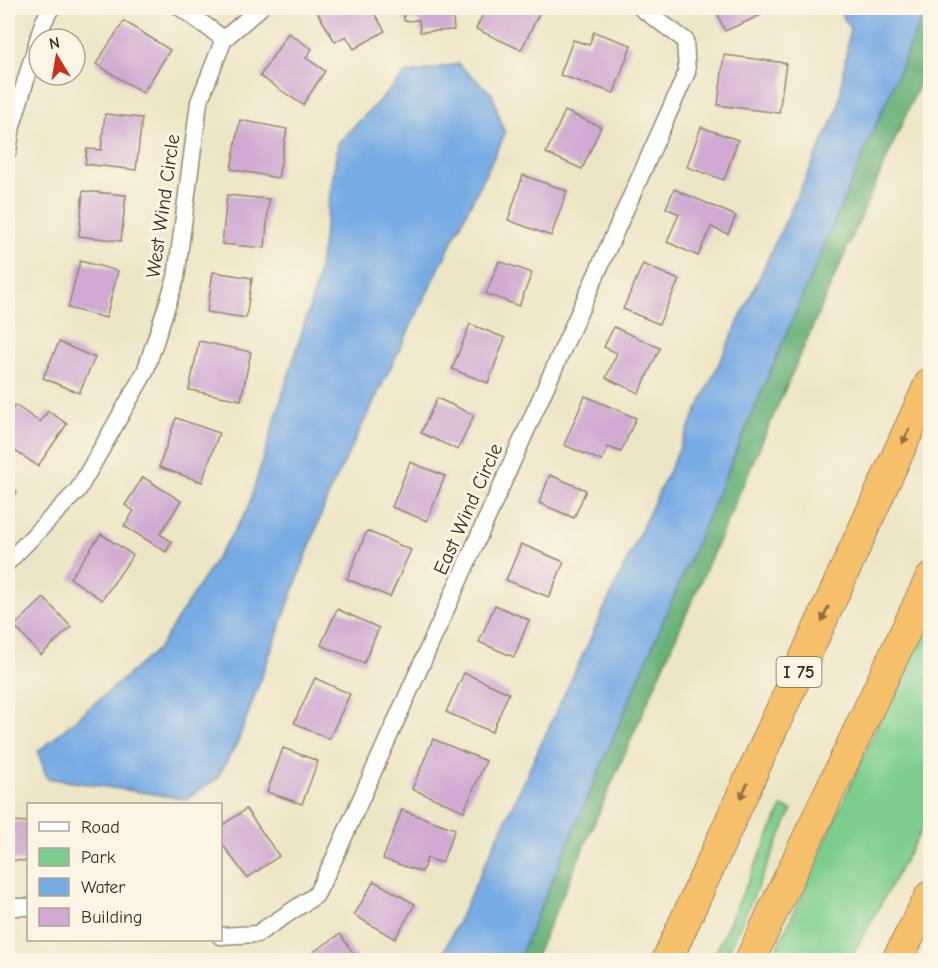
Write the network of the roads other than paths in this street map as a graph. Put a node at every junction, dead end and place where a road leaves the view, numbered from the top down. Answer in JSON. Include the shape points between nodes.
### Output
{"nodes":[{"id":1,"x":51,"y":8,"type":"edge"},
{"id":2,"x":181,"y":8,"type":"edge"},
{"id":3,"x":260,"y":8,"type":"edge"},
{"id":4,"x":641,"y":8,"type":"edge"},
{"id":5,"x":224,"y":39,"type":"junction"},
{"id":6,"x":8,"y":151,"type":"edge"},
{"id":7,"x":930,"y":383,"type":"edge"},
{"id":8,"x":8,"y":562,"type":"edge"},
{"id":9,"x":930,"y":579,"type":"edge"},
{"id":10,"x":930,"y":896,"type":"edge"},
{"id":11,"x":8,"y":907,"type":"edge"},
{"id":12,"x":27,"y":907,"type":"edge"},
{"id":13,"x":222,"y":936,"type":"edge"},
{"id":14,"x":667,"y":960,"type":"edge"},
{"id":15,"x":750,"y":960,"type":"edge"},
{"id":16,"x":897,"y":960,"type":"edge"}],
"edges":[{"from":1,"to":6,"type":"street","via":[[12,126]]},
{"from":2,"to":5,"type":"street"},
{"from":3,"to":5,"type":"street","name":"West Wind Circle"},
{"from":4,"to":13,"type":"street","name":"East Wind Circle","via":[[685,40],[687,72],[316,895],[257,934]]},
{"from":5,"to":8,"type":"street","name":"West Wind Circle","via":[[199,102],[176,279],[145,372],[78,490]]},
{"from":7,"to":14,"type":"highway","number":"I 75","one_way":true},
{"from":9,"to":15,"type":"highway"},
{"from":10,"to":16,"type":"highway"},
{"from":11,"to":12,"type":"street"}]}
